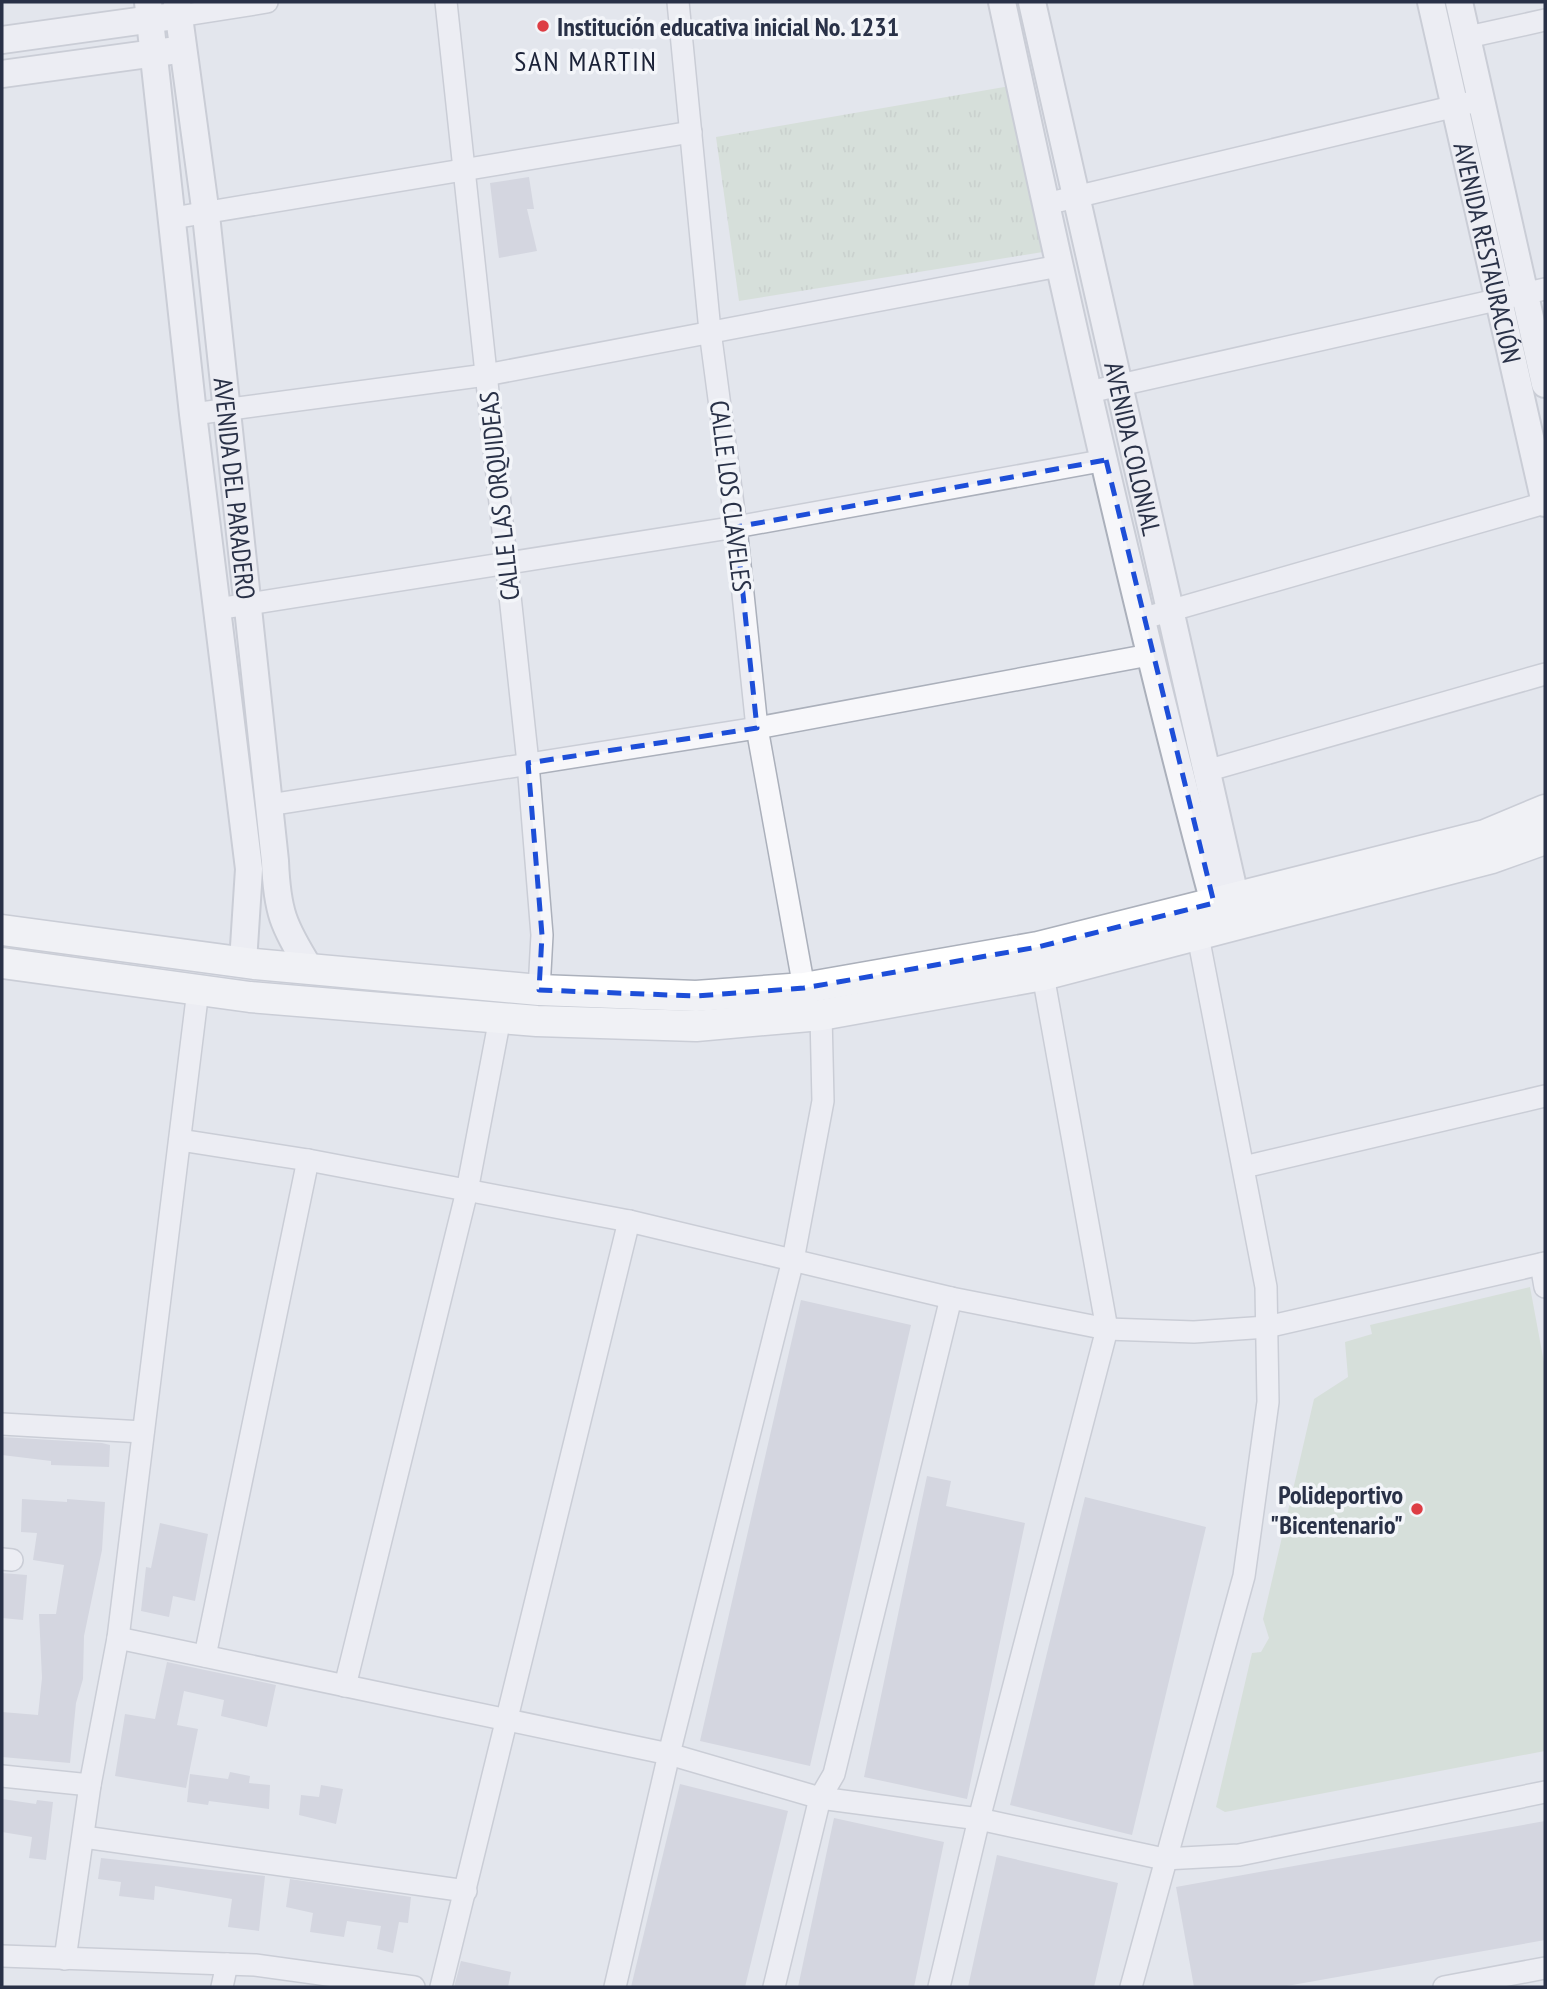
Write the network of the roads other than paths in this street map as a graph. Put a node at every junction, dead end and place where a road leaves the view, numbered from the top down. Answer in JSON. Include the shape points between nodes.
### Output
{"nodes":[{"id":1,"x":267,"y":2,"type":"edge"},
{"id":2,"x":446,"y":2,"type":"edge"},
{"id":3,"x":678,"y":2,"type":"edge"},
{"id":4,"x":1430,"y":2,"type":"edge"},
{"id":5,"x":1459,"y":2,"type":"edge"},
{"id":6,"x":1038,"y":3,"type":"edge"},
{"id":7,"x":1004,"y":7,"type":"edge"},
{"id":8,"x":178,"y":9,"type":"edge"},
{"id":9,"x":149,"y":10,"type":"edge"},
{"id":10,"x":1545,"y":20,"type":"edge"},
{"id":11,"x":1468,"y":37,"type":"junction"},
{"id":12,"x":2,"y":40,"type":"edge"},
{"id":13,"x":183,"y":49,"type":"junction"},
{"id":14,"x":155,"y":52,"type":"junction"},
{"id":15,"x":2,"y":74,"type":"edge"},
{"id":16,"x":1481,"y":100,"type":"junction"},
{"id":17,"x":1454,"y":105,"type":"junction"},
{"id":18,"x":691,"y":132,"type":"junction"},
{"id":19,"x":463,"y":169,"type":"junction"},
{"id":20,"x":1076,"y":197,"type":"junction"},
{"id":21,"x":1046,"y":204,"type":"junction"},
{"id":22,"x":206,"y":215,"type":"junction"},
{"id":23,"x":173,"y":218,"type":"junction"},
{"id":24,"x":1059,"y":265,"type":"junction"},
{"id":25,"x":1534,"y":291,"type":"edge"},
{"id":26,"x":1496,"y":299,"type":"junction"},
{"id":27,"x":710,"y":331,"type":"junction"},
{"id":28,"x":486,"y":375,"type":"junction"},
{"id":29,"x":1545,"y":384,"type":"edge"},
{"id":30,"x":1119,"y":385,"type":"junction"},
{"id":31,"x":1089,"y":392,"type":"junction"},
{"id":32,"x":228,"y":409,"type":"junction"},
{"id":33,"x":193,"y":415,"type":"junction"},
{"id":34,"x":1106,"y":460,"type":"junction"},
{"id":35,"x":1545,"y":503,"type":"edge"},
{"id":36,"x":736,"y":527,"type":"junction"},
{"id":37,"x":506,"y":562,"type":"junction"},
{"id":38,"x":248,"y":605,"type":"junction"},
{"id":39,"x":217,"y":609,"type":"junction"},
{"id":40,"x":1170,"y":613,"type":"junction"},
{"id":41,"x":1141,"y":619,"type":"junction"},
{"id":42,"x":1149,"y":655,"type":"junction"},
{"id":43,"x":1545,"y":674,"type":"edge"},
{"id":44,"x":757,"y":728,"type":"junction"},
{"id":45,"x":528,"y":763,"type":"junction"},
{"id":46,"x":1206,"y":771,"type":"junction"},
{"id":47,"x":269,"y":805,"type":"junction"},
{"id":48,"x":1545,"y":810,"type":"edge"},
{"id":49,"x":1545,"y":839,"type":"edge"},
{"id":50,"x":1224,"y":900,"type":"junction"},
{"id":51,"x":2,"y":930,"type":"edge"},
{"id":52,"x":1198,"y":936,"type":"junction"},
{"id":53,"x":2,"y":963,"type":"edge"},
{"id":54,"x":249,"y":963,"type":"junction"},
{"id":55,"x":310,"y":969,"type":"junction"},
{"id":56,"x":1044,"y":975,"type":"junction"},
{"id":57,"x":804,"y":988,"type":"junction"},
{"id":58,"x":198,"y":990,"type":"junction"},
{"id":59,"x":539,"y":990,"type":"junction"},
{"id":60,"x":250,"y":997,"type":"junction"},
{"id":61,"x":821,"y":1015,"type":"junction"},
{"id":62,"x":500,"y":1018,"type":"junction"},
{"id":63,"x":1545,"y":1097,"type":"edge"},
{"id":64,"x":180,"y":1140,"type":"junction"},
{"id":65,"x":308,"y":1160,"type":"junction"},
{"id":66,"x":1244,"y":1167,"type":"junction"},
{"id":67,"x":467,"y":1191,"type":"junction"},
{"id":68,"x":629,"y":1221,"type":"junction"},
{"id":69,"x":793,"y":1260,"type":"junction"},
{"id":70,"x":1543,"y":1264,"type":"edge"},
{"id":71,"x":1545,"y":1287,"type":"edge"},
{"id":72,"x":951,"y":1298,"type":"junction"},
{"id":73,"x":1267,"y":1327,"type":"junction"},
{"id":74,"x":1107,"y":1329,"type":"junction"},
{"id":75,"x":2,"y":1424,"type":"edge"},
{"id":76,"x":143,"y":1432,"type":"junction"},
{"id":77,"x":118,"y":1638,"type":"junction"},
{"id":78,"x":205,"y":1656,"type":"junction"},
{"id":79,"x":345,"y":1686,"type":"junction"},
{"id":80,"x":508,"y":1718,"type":"junction"},
{"id":81,"x":669,"y":1754,"type":"junction"},
{"id":82,"x":2,"y":1776,"type":"edge"},
{"id":83,"x":90,"y":1785,"type":"junction"},
{"id":84,"x":1545,"y":1792,"type":"edge"},
{"id":85,"x":820,"y":1798,"type":"junction"},
{"id":86,"x":979,"y":1819,"type":"junction"},
{"id":87,"x":84,"y":1837,"type":"junction"},
{"id":88,"x":1164,"y":1859,"type":"junction"},
{"id":89,"x":466,"y":1891,"type":"junction"},
{"id":90,"x":2,"y":1956,"type":"edge"},
{"id":91,"x":65,"y":1959,"type":"junction"},
{"id":92,"x":227,"y":1964,"type":"junction"},
{"id":93,"x":1545,"y":1968,"type":"edge"},
{"id":94,"x":222,"y":1987,"type":"edge"},
{"id":95,"x":414,"y":1987,"type":"edge"},
{"id":96,"x":441,"y":1987,"type":"edge"},
{"id":97,"x":615,"y":1987,"type":"edge"},
{"id":98,"x":774,"y":1987,"type":"edge"},
{"id":99,"x":939,"y":1987,"type":"edge"},
{"id":100,"x":1131,"y":1987,"type":"edge"},
{"id":101,"x":1444,"y":1987,"type":"edge"}],
"edges":[{"from":1,"to":8,"type":"street"},
{"from":2,"to":19,"type":"street","name":"CALLE LAS ORQUIDEAS"},
{"from":3,"to":18,"type":"street","name":"CALLE LOS CLAVELES"},
{"from":4,"to":17,"type":"street","name":"AVENIDA RESTAURACIÓN"},
{"from":5,"to":11,"type":"street","name":"AVENIDA RESTAURACIÓN"},
{"from":6,"to":7,"type":"street"},
{"from":6,"to":20,"type":"street","name":"AVENIDA COLONIAL"},
{"from":7,"to":21,"type":"street"},
{"from":8,"to":9,"type":"street"},
{"from":8,"to":13,"type":"street","name":"AVENIDA DEL PARADERO"},
{"from":9,"to":12,"type":"street"},
{"from":9,"to":14,"type":"street","name":"AVENIDA DEL PARADERO"},
{"from":10,"to":11,"type":"street"},
{"from":11,"to":16,"type":"street","name":"AVENIDA RESTAURACIÓN"},
{"from":13,"to":14,"type":"street"},
{"from":13,"to":22,"type":"street","name":"AVENIDA DEL PARADERO"},
{"from":14,"to":15,"type":"street"},
{"from":14,"to":23,"type":"street","name":"AVENIDA DEL PARADERO"},
{"from":16,"to":17,"type":"street"},
{"from":16,"to":25,"type":"street","name":"AVENIDA RESTAURACIÓN"},
{"from":17,"to":20,"type":"street"},
{"from":17,"to":26,"type":"street","name":"AVENIDA RESTAURACIÓN"},
{"from":18,"to":19,"type":"street"},
{"from":18,"to":27,"type":"street","name":"CALLE LOS CLAVELES"},
{"from":19,"to":22,"type":"street"},
{"from":19,"to":28,"type":"street","name":"CALLE LAS ORQUIDEAS"},
{"from":20,"to":21,"type":"street"},
{"from":20,"to":30,"type":"street","name":"AVENIDA COLONIAL"},
{"from":21,"to":24,"type":"street"},
{"from":22,"to":23,"type":"street"},
{"from":22,"to":32,"type":"street","name":"AVENIDA DEL PARADERO"},
{"from":23,"to":33,"type":"street","name":"AVENIDA DEL PARADERO"},
{"from":24,"to":27,"type":"street"},
{"from":24,"to":31,"type":"street"},
{"from":25,"to":26,"type":"street"},
{"from":25,"to":29,"type":"street","name":"AVENIDA RESTAURACIÓN"},
{"from":26,"to":30,"type":"street"},
{"from":26,"to":35,"type":"street","name":"AVENIDA RESTAURACIÓN"},
{"from":27,"to":28,"type":"street"},
{"from":27,"to":36,"type":"street","name":"CALLE LOS CLAVELES"},
{"from":28,"to":32,"type":"street"},
{"from":28,"to":37,"type":"street","name":"CALLE LAS ORQUIDEAS"},
{"from":30,"to":31,"type":"street"},
{"from":30,"to":40,"type":"street","name":"AVENIDA COLONIAL"},
{"from":31,"to":34,"type":"street"},
{"from":32,"to":33,"type":"street"},
{"from":32,"to":38,"type":"street","name":"AVENIDA DEL PARADERO"},
{"from":33,"to":39,"type":"street","name":"AVENIDA DEL PARADERO"},
{"from":34,"to":36,"type":"street"},
{"from":34,"to":41,"type":"street"},
{"from":35,"to":40,"type":"street"},
{"from":36,"to":37,"type":"street"},
{"from":36,"to":44,"type":"street","name":"CALLE LOS CLAVELES"},
{"from":37,"to":38,"type":"street"},
{"from":37,"to":45,"type":"street","name":"CALLE LAS ORQUIDEAS"},
{"from":38,"to":39,"type":"street"},
{"from":38,"to":47,"type":"street","name":"AVENIDA DEL PARADERO"},
{"from":39,"to":54,"type":"street","name":"AVENIDA DEL PARADERO","via":[[249,869]]},
{"from":40,"to":41,"type":"street"},
{"from":40,"to":46,"type":"street","name":"AVENIDA COLONIAL"},
{"from":41,"to":42,"type":"street"},
{"from":42,"to":44,"type":"street"},
{"from":42,"to":50,"type":"street"},
{"from":43,"to":46,"type":"street"},
{"from":44,"to":45,"type":"street"},
{"from":44,"to":57,"type":"street","name":"CALLE LOS CLAVELES"},
{"from":45,"to":47,"type":"street"},
{"from":45,"to":59,"type":"street","name":"CALLE LAS ORQUIDEAS","via":[[542,935]]},
{"from":46,"to":50,"type":"street","name":"AVENIDA COLONIAL"},
{"from":47,"to":55,"type":"street","name":"AVENIDA DEL PARADERO","via":[[277,903],[287,933]]},
{"from":48,"to":50,"type":"main road","via":[[1485,835]]},
{"from":49,"to":52,"type":"main road","via":[[1492,858]]},
{"from":50,"to":57,"type":"main road","via":[[1038,947]]},
{"from":51,"to":54,"type":"main road"},
{"from":52,"to":56,"type":"main road"},
{"from":52,"to":66,"type":"street"},
{"from":53,"to":58,"type":"main road"},
{"from":54,"to":55,"type":"main road"},
{"from":54,"to":60,"type":"main road"},
{"from":55,"to":59,"type":"main road"},
{"from":56,"to":61,"type":"main road"},
{"from":56,"to":74,"type":"street"},
{"from":57,"to":59,"type":"main road","via":[[696,996]]},
{"from":58,"to":60,"type":"main road"},
{"from":58,"to":64,"type":"street"},
{"from":60,"to":62,"type":"main road"},
{"from":61,"to":62,"type":"main road","via":[[696,1026]]},
{"from":61,"to":69,"type":"street","via":[[823,1101]]},
{"from":62,"to":67,"type":"street"},
{"from":63,"to":66,"type":"street"},
{"from":64,"to":65,"type":"street"},
{"from":64,"to":76,"type":"street"},
{"from":65,"to":67,"type":"street"},
{"from":65,"to":78,"type":"street"},
{"from":66,"to":73,"type":"street","via":[[1266,1287]]},
{"from":67,"to":68,"type":"street"},
{"from":67,"to":79,"type":"street"},
{"from":68,"to":69,"type":"street"},
{"from":68,"to":80,"type":"street"},
{"from":69,"to":72,"type":"street"},
{"from":69,"to":81,"type":"street"},
{"from":70,"to":71,"type":"street"},
{"from":70,"to":73,"type":"street"},
{"from":72,"to":74,"type":"street"},
{"from":72,"to":85,"type":"street","via":[[834,1774]]},
{"from":73,"to":74,"type":"street","via":[[1194,1332]]},
{"from":73,"to":88,"type":"street","via":[[1268,1402],[1244,1576]]},
{"from":74,"to":86,"type":"street"},
{"from":75,"to":76,"type":"street"},
{"from":76,"to":77,"type":"street"},
{"from":77,"to":78,"type":"street"},
{"from":77,"to":83,"type":"street"},
{"from":78,"to":79,"type":"street"},
{"from":79,"to":80,"type":"street"},
{"from":80,"to":81,"type":"street"},
{"from":80,"to":89,"type":"street"},
{"from":81,"to":85,"type":"street"},
{"from":81,"to":97,"type":"street"},
{"from":82,"to":83,"type":"street"},
{"from":83,"to":87,"type":"street"},
{"from":84,"to":88,"type":"street","via":[[1240,1855]]},
{"from":85,"to":86,"type":"street"},
{"from":85,"to":98,"type":"street"},
{"from":86,"to":88,"type":"street"},
{"from":86,"to":99,"type":"street"},
{"from":87,"to":89,"type":"street"},
{"from":87,"to":91,"type":"street"},
{"from":88,"to":100,"type":"street"},
{"from":89,"to":96,"type":"street"},
{"from":90,"to":91,"type":"street"},
{"from":91,"to":92,"type":"street"},
{"from":92,"to":94,"type":"street"},
{"from":92,"to":95,"type":"street"},
{"from":93,"to":101,"type":"street"}]}
